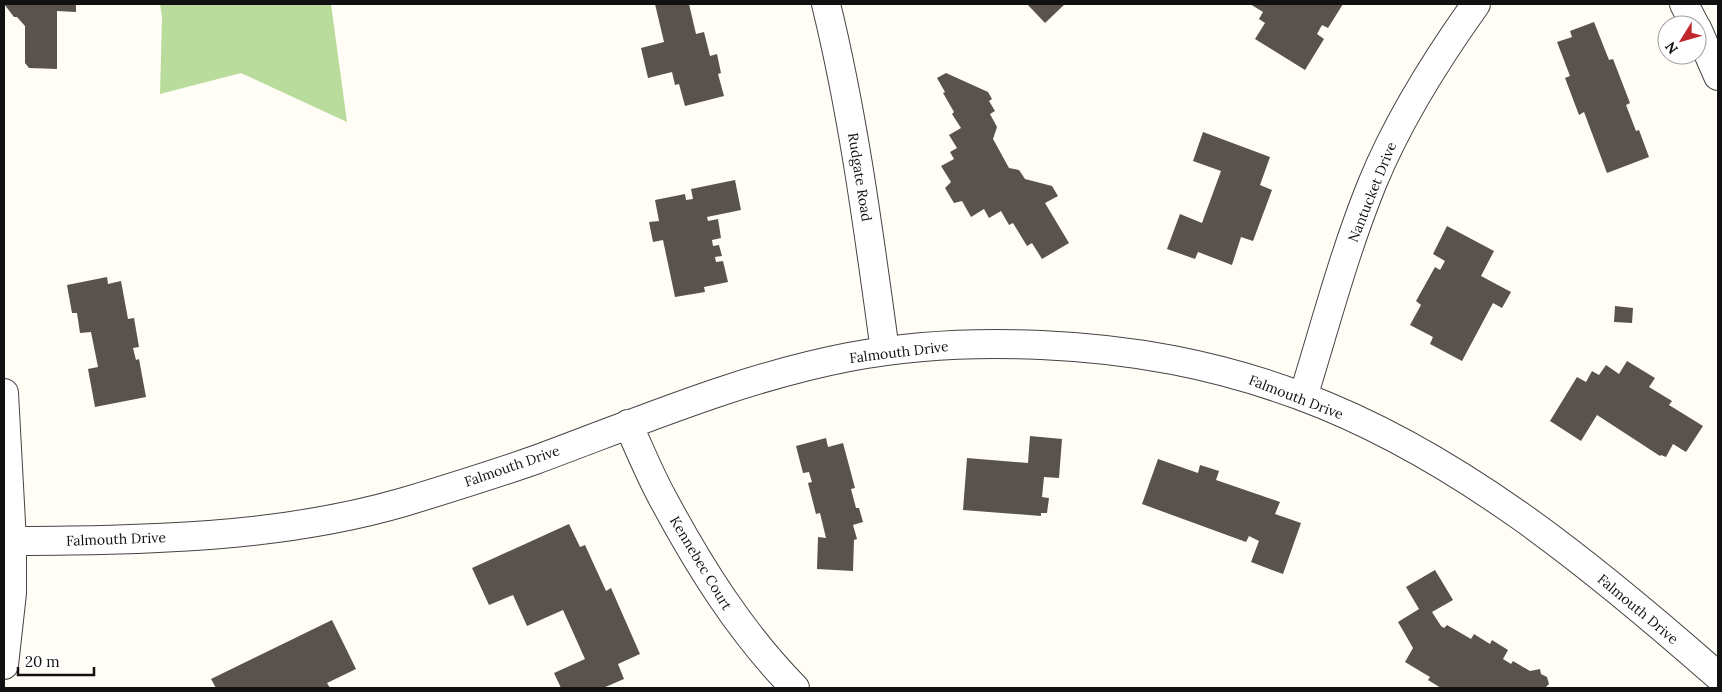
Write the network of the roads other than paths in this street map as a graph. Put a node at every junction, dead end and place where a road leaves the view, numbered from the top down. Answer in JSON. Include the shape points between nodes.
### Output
{"nodes":[{"id":1,"x":826,"y":4,"type":"edge"},
{"id":2,"x":1476,"y":4,"type":"edge"},
{"id":3,"x":1707,"y":52,"type":"edge"},
{"id":4,"x":1718,"y":76,"type":"edge"},
{"id":5,"x":885,"y":351,"type":"junction"},
{"id":6,"x":4,"y":393,"type":"edge"},
{"id":7,"x":1303,"y":397,"type":"junction"},
{"id":8,"x":628,"y":424,"type":"junction"},
{"id":9,"x":12,"y":541,"type":"junction"},
{"id":10,"x":4,"y":665,"type":"edge"},
{"id":11,"x":1718,"y":676,"type":"edge"},
{"id":12,"x":795,"y":688,"type":"edge"}],
"edges":[{"from":1,"to":5,"type":"street","name":"Rudgate Road","via":[[847,99]]},
{"from":2,"to":7,"type":"street","name":"Nantucket Drive","via":[[1416,97],[1372,184],[1353,234]]},
{"from":3,"to":4,"type":"street"},
{"from":5,"to":7,"type":"street","name":"Falmouth Drive","via":[[1003,343],[1091,347],[1206,367]]},
{"from":5,"to":8,"type":"street","name":"Falmouth Drive","via":[[846,357],[744,384]]},
{"from":6,"to":9,"type":"street"},
{"from":7,"to":11,"type":"street","name":"Falmouth Drive","via":[[1394,438],[1490,496],[1580,561]]},
{"from":8,"to":9,"type":"street","name":"Falmouth Drive","via":[[534,460],[399,504],[304,526],[160,538]]},
{"from":8,"to":12,"type":"street","name":"Kennebec Court","via":[[661,495],[722,599],[750,638]]},
{"from":9,"to":10,"type":"street","via":[[12,593]]}]}
